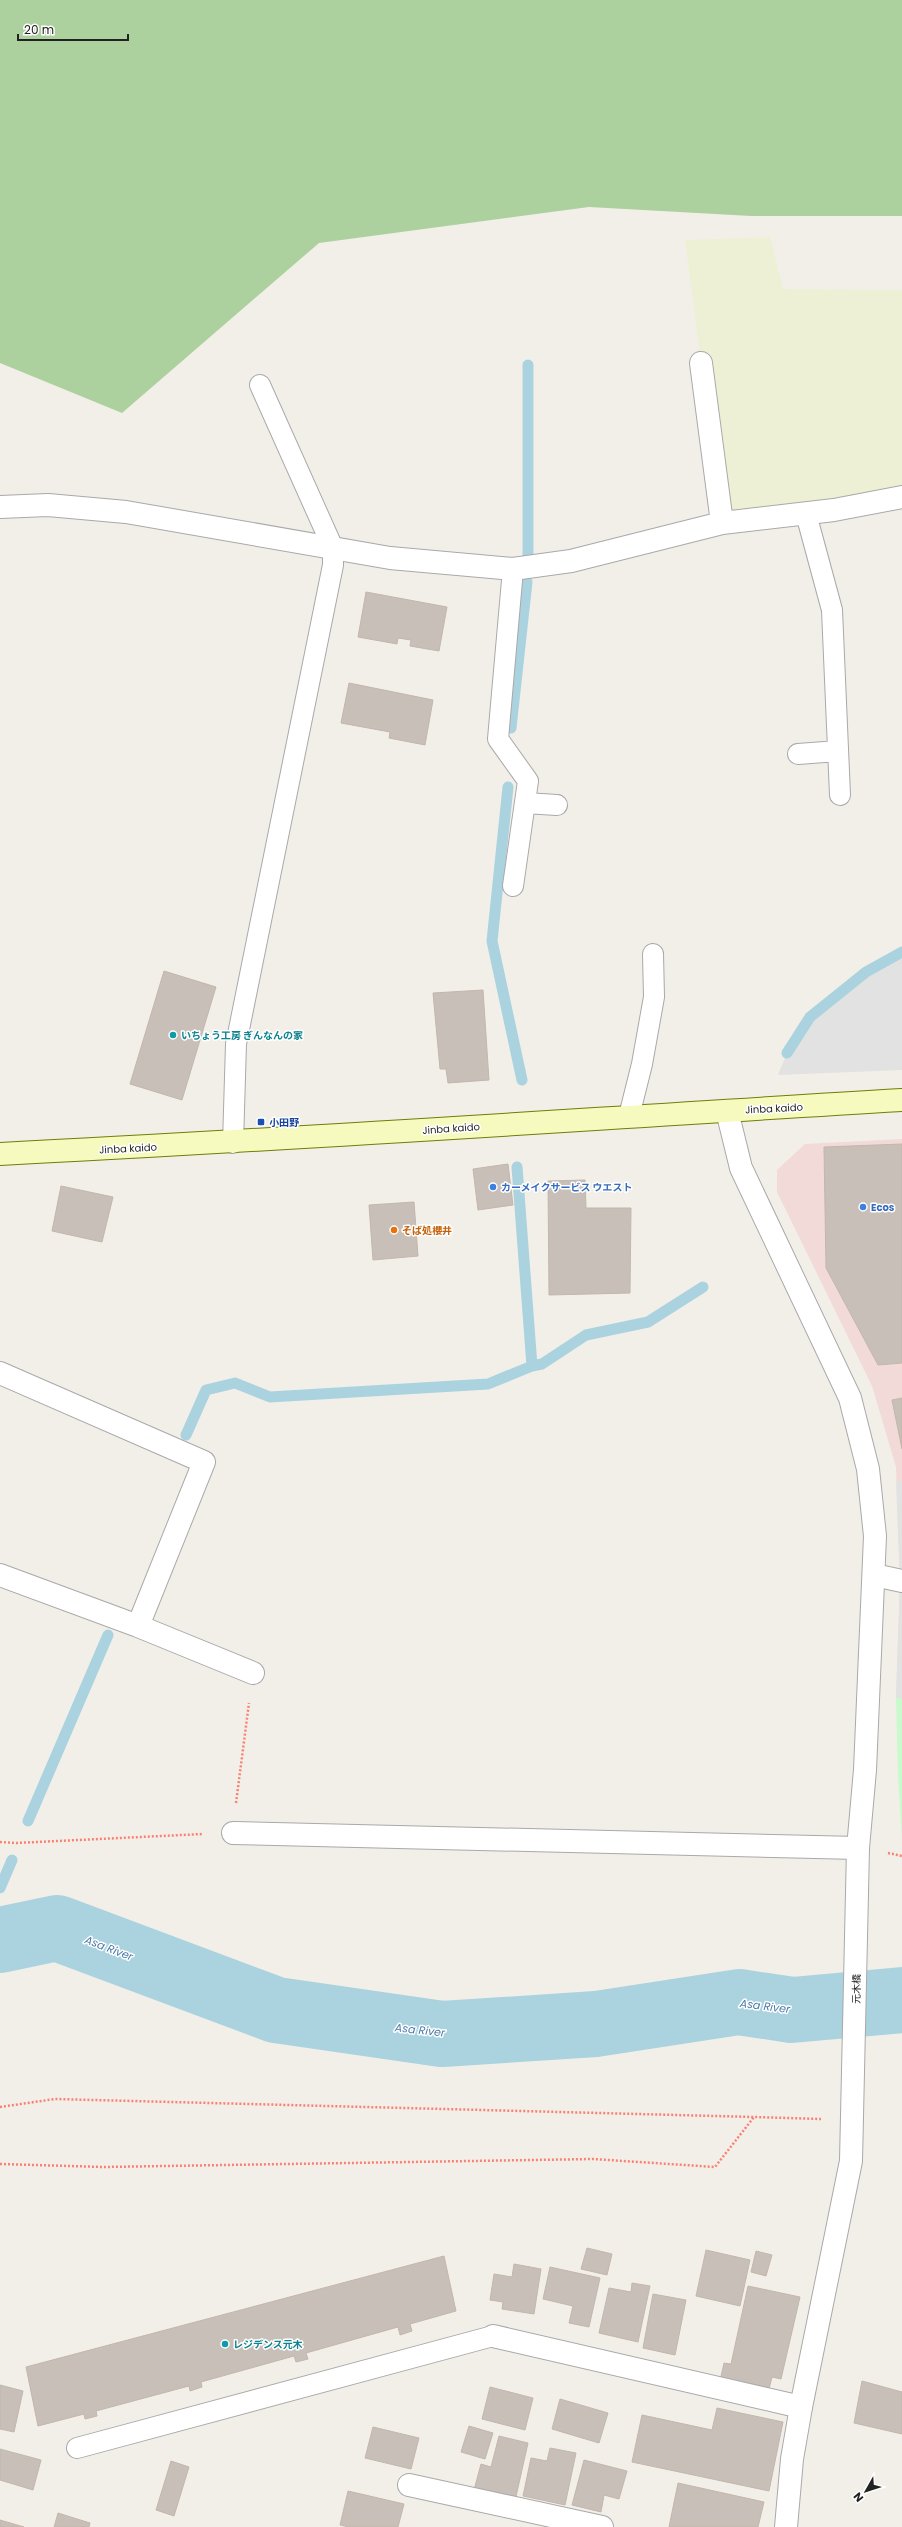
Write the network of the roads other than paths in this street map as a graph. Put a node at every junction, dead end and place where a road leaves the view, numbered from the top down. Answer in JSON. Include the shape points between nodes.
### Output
{"nodes":[{"id":1,"x":701,"y":363,"type":"dead end"},
{"id":2,"x":260,"y":385,"type":"dead end"},
{"id":3,"x":902,"y":497,"type":"edge"},
{"id":4,"x":0,"y":507,"type":"edge"},
{"id":5,"x":806,"y":514,"type":"junction"},
{"id":6,"x":722,"y":523,"type":"junction"},
{"id":7,"x":333,"y":548,"type":"junction"},
{"id":8,"x":513,"y":569,"type":"junction"},
{"id":9,"x":838,"y":751,"type":"junction"},
{"id":10,"x":798,"y":754,"type":"dead end"},
{"id":11,"x":840,"y":795,"type":"dead end"},
{"id":12,"x":525,"y":803,"type":"junction"},
{"id":13,"x":557,"y":805,"type":"dead end"},
{"id":14,"x":513,"y":886,"type":"dead end"},
{"id":15,"x":653,"y":954,"type":"dead end"},
{"id":16,"x":902,"y":1100,"type":"edge"},
{"id":17,"x":727,"y":1111,"type":"junction"},
{"id":18,"x":629,"y":1116,"type":"junction"},
{"id":19,"x":232,"y":1143,"type":"junction"},
{"id":20,"x":0,"y":1154,"type":"edge"},
{"id":21,"x":0,"y":1373,"type":"edge"},
{"id":22,"x":874,"y":1575,"type":"junction"},
{"id":23,"x":0,"y":1576,"type":"edge"},
{"id":24,"x":902,"y":1581,"type":"edge"},
{"id":25,"x":138,"y":1626,"type":"junction"},
{"id":26,"x":253,"y":1673,"type":"road end"},
{"id":27,"x":233,"y":1833,"type":"road end"},
{"id":28,"x":858,"y":1855,"type":"junction"},
{"id":29,"x":493,"y":2336,"type":"joint"},
{"id":30,"x":801,"y":2408,"type":"junction"},
{"id":31,"x":77,"y":2448,"type":"dead end"},
{"id":32,"x":409,"y":2485,"type":"dead end"},
{"id":33,"x":602,"y":2527,"type":"edge"},
{"id":34,"x":786,"y":2527,"type":"edge"}],
"edges":[{"from":1,"to":6,"type":"street"},
{"from":2,"to":7,"type":"lane"},
{"from":3,"to":5,"type":"street"},
{"from":4,"to":7,"type":"street","via":[[48,505],[126,512]]},
{"from":5,"to":6,"type":"street"},
{"from":5,"to":9,"type":"lane","via":[[832,610]]},
{"from":6,"to":8,"type":"street","via":[[571,561]]},
{"from":7,"to":8,"type":"street","via":[[390,558]]},
{"from":7,"to":19,"type":"lane","via":[[332,573],[236,1044]]},
{"from":8,"to":12,"type":"lane","via":[[498,739],[528,781]]},
{"from":9,"to":10,"type":"lane"},
{"from":9,"to":11,"type":"lane"},
{"from":12,"to":13,"type":"lane"},
{"from":12,"to":14,"type":"lane"},
{"from":15,"to":18,"type":"lane","via":[[654,996],[642,1064]]},
{"from":16,"to":17,"type":"main road","name":"Jinba kaido"},
{"from":17,"to":18,"type":"main road","name":"Jinba kaido"},
{"from":17,"to":22,"type":"street","name":"元木橋","via":[[741,1168],[850,1398],[860,1431],[873,1503]]},
{"from":18,"to":19,"type":"main road","name":"Jinba kaido"},
{"from":19,"to":20,"type":"main road","name":"Jinba kaido"},
{"from":21,"to":25,"type":"street","via":[[204,1462]]},
{"from":22,"to":24,"type":"street"},
{"from":22,"to":28,"type":"street","name":"元木橋","via":[[865,1770]]},
{"from":23,"to":25,"type":"street"},
{"from":25,"to":26,"type":"street"},
{"from":27,"to":28,"type":"street"},
{"from":28,"to":30,"type":"street","name":"元木橋","via":[[851,2161]]},
{"from":29,"to":30,"type":"street"},
{"from":29,"to":31,"type":"lane"},
{"from":30,"to":34,"type":"street","name":"元木橋","via":[[792,2459]]},
{"from":32,"to":33,"type":"street"}]}
